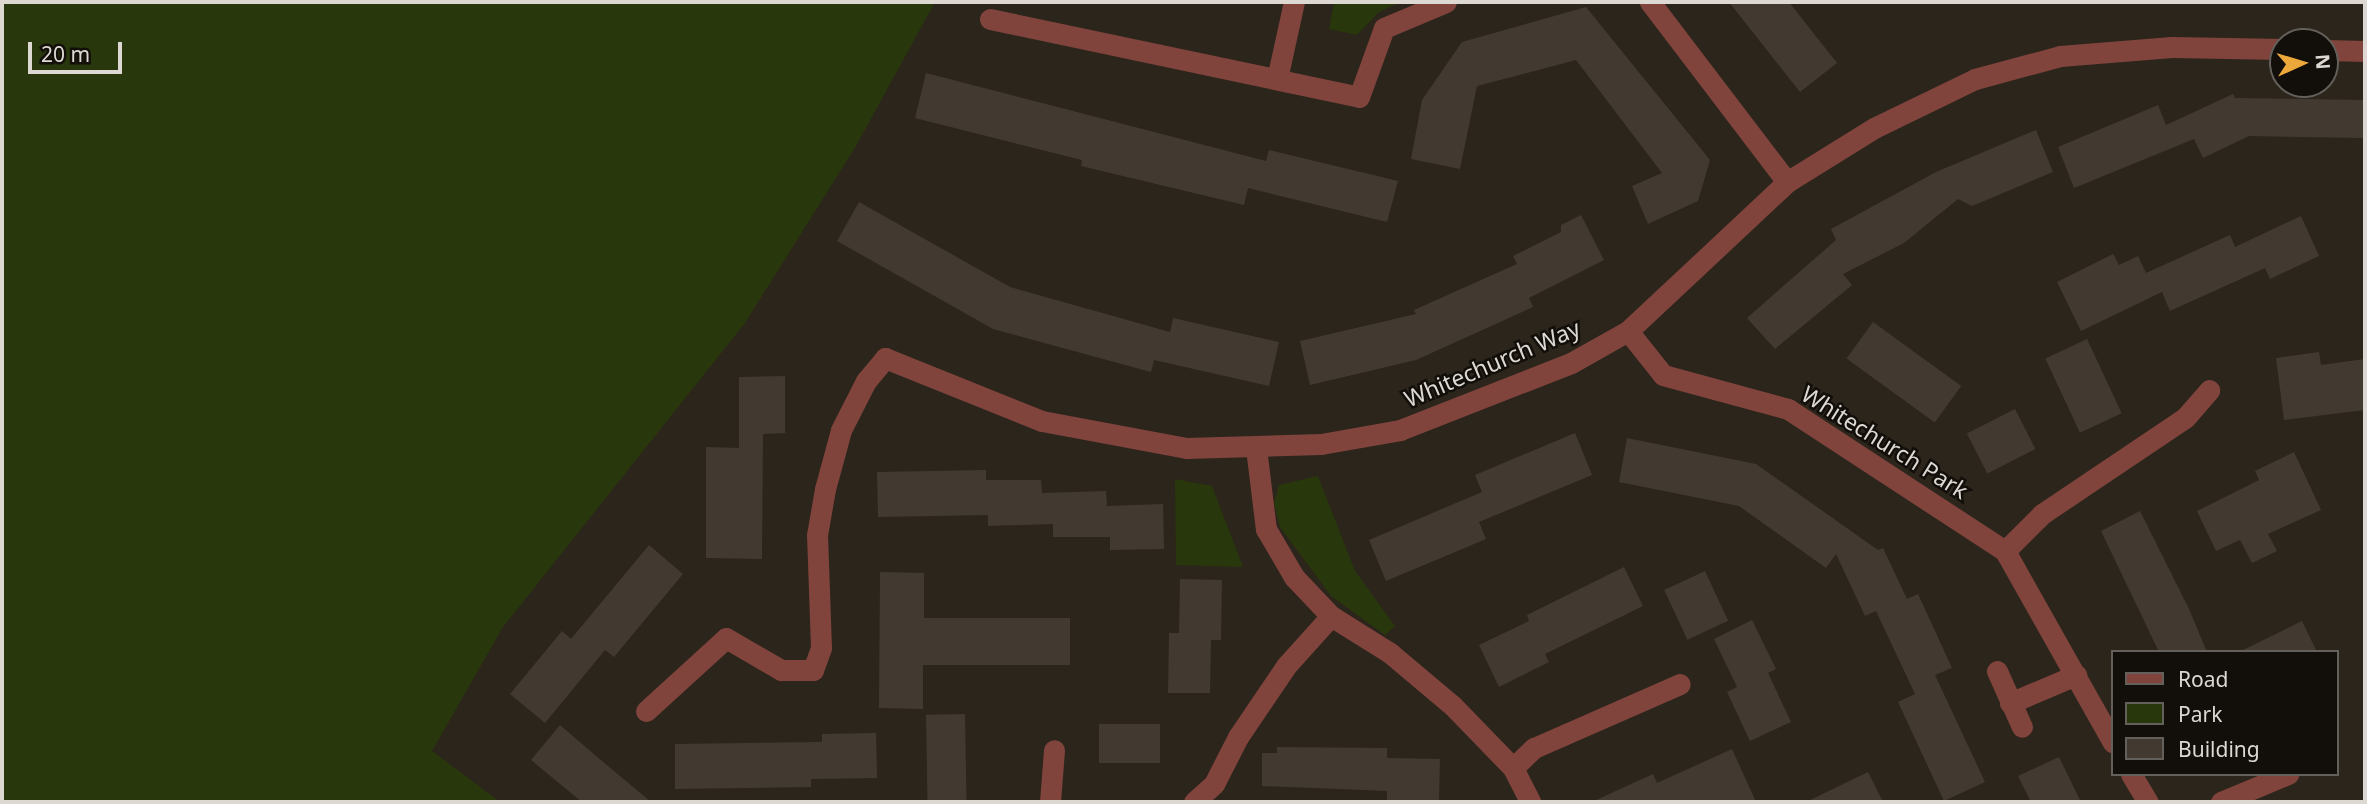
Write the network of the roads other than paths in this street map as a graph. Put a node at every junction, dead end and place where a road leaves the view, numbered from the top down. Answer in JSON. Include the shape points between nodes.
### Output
{"nodes":[{"id":1,"x":1294,"y":2,"type":"edge"},
{"id":2,"x":1446,"y":2,"type":"edge"},
{"id":3,"x":1650,"y":2,"type":"edge"},
{"id":4,"x":990,"y":19,"type":"dead end"},
{"id":5,"x":2269,"y":49,"type":"edge"},
{"id":6,"x":2339,"y":50,"type":"edge"},
{"id":7,"x":2365,"y":51,"type":"edge"},
{"id":8,"x":1278,"y":79,"type":"junction"},
{"id":9,"x":1787,"y":182,"type":"junction"},
{"id":10,"x":1628,"y":331,"type":"junction"},
{"id":11,"x":2209,"y":390,"type":"dead end"},
{"id":12,"x":1256,"y":448,"type":"junction"},
{"id":13,"x":2005,"y":551,"type":"junction"},
{"id":14,"x":1331,"y":616,"type":"junction"},
{"id":15,"x":1997,"y":671,"type":"dead end"},
{"id":16,"x":2076,"y":675,"type":"junction"},
{"id":17,"x":1679,"y":684,"type":"dead end"},
{"id":18,"x":2010,"y":704,"type":"junction"},
{"id":19,"x":646,"y":711,"type":"dead end"},
{"id":20,"x":2022,"y":727,"type":"dead end"},
{"id":21,"x":2112,"y":741,"type":"edge"},
{"id":22,"x":1054,"y":750,"type":"dead end"},
{"id":23,"x":1513,"y":768,"type":"junction"},
{"id":24,"x":2132,"y":776,"type":"edge"},
{"id":25,"x":2283,"y":776,"type":"edge"},
{"id":26,"x":1050,"y":802,"type":"edge"},
{"id":27,"x":1194,"y":802,"type":"edge"},
{"id":28,"x":1530,"y":802,"type":"edge"},
{"id":29,"x":2148,"y":802,"type":"edge"},
{"id":30,"x":2221,"y":802,"type":"edge"}],
"edges":[{"from":1,"to":8,"type":"street"},
{"from":2,"to":8,"type":"street","via":[[1384,28],[1359,97]]},
{"from":3,"to":9,"type":"street"},
{"from":4,"to":8,"type":"street"},
{"from":5,"to":9,"type":"street","name":"Whitechurch Way","via":[[2172,47],[2060,56],[1975,79],[1874,128]]},
{"from":6,"to":7,"type":"street"},
{"from":9,"to":10,"type":"street","name":"Whitechurch Way"},
{"from":10,"to":12,"type":"street","name":"Whitechurch Way","via":[[1571,362],[1400,430],[1321,444]]},
{"from":10,"to":13,"type":"street","name":"Whitechurch Park","via":[[1663,375],[1788,409]]},
{"from":11,"to":13,"type":"street","via":[[2185,418],[2042,514]]},
{"from":12,"to":14,"type":"street","via":[[1266,529],[1294,577]]},
{"from":12,"to":19,"type":"street","name":"Whitechurch Way","via":[[1186,448],[1042,421],[885,358],[866,381],[841,430],[825,489],[817,535],[821,648],[813,670],[781,670],[726,639]]},
{"from":13,"to":16,"type":"street","name":"Whitechurch Park"},
{"from":14,"to":23,"type":"street","via":[[1390,653],[1452,706]]},
{"from":14,"to":27,"type":"street","via":[[1286,666],[1238,737],[1214,784]]},
{"from":15,"to":18,"type":"street"},
{"from":16,"to":18,"type":"street"},
{"from":16,"to":21,"type":"street","name":"Whitechurch Park"},
{"from":17,"to":23,"type":"street","via":[[1534,748]]},
{"from":18,"to":20,"type":"street"},
{"from":22,"to":26,"type":"street"},
{"from":23,"to":28,"type":"street"},
{"from":24,"to":29,"type":"street"},
{"from":25,"to":30,"type":"street"}]}
